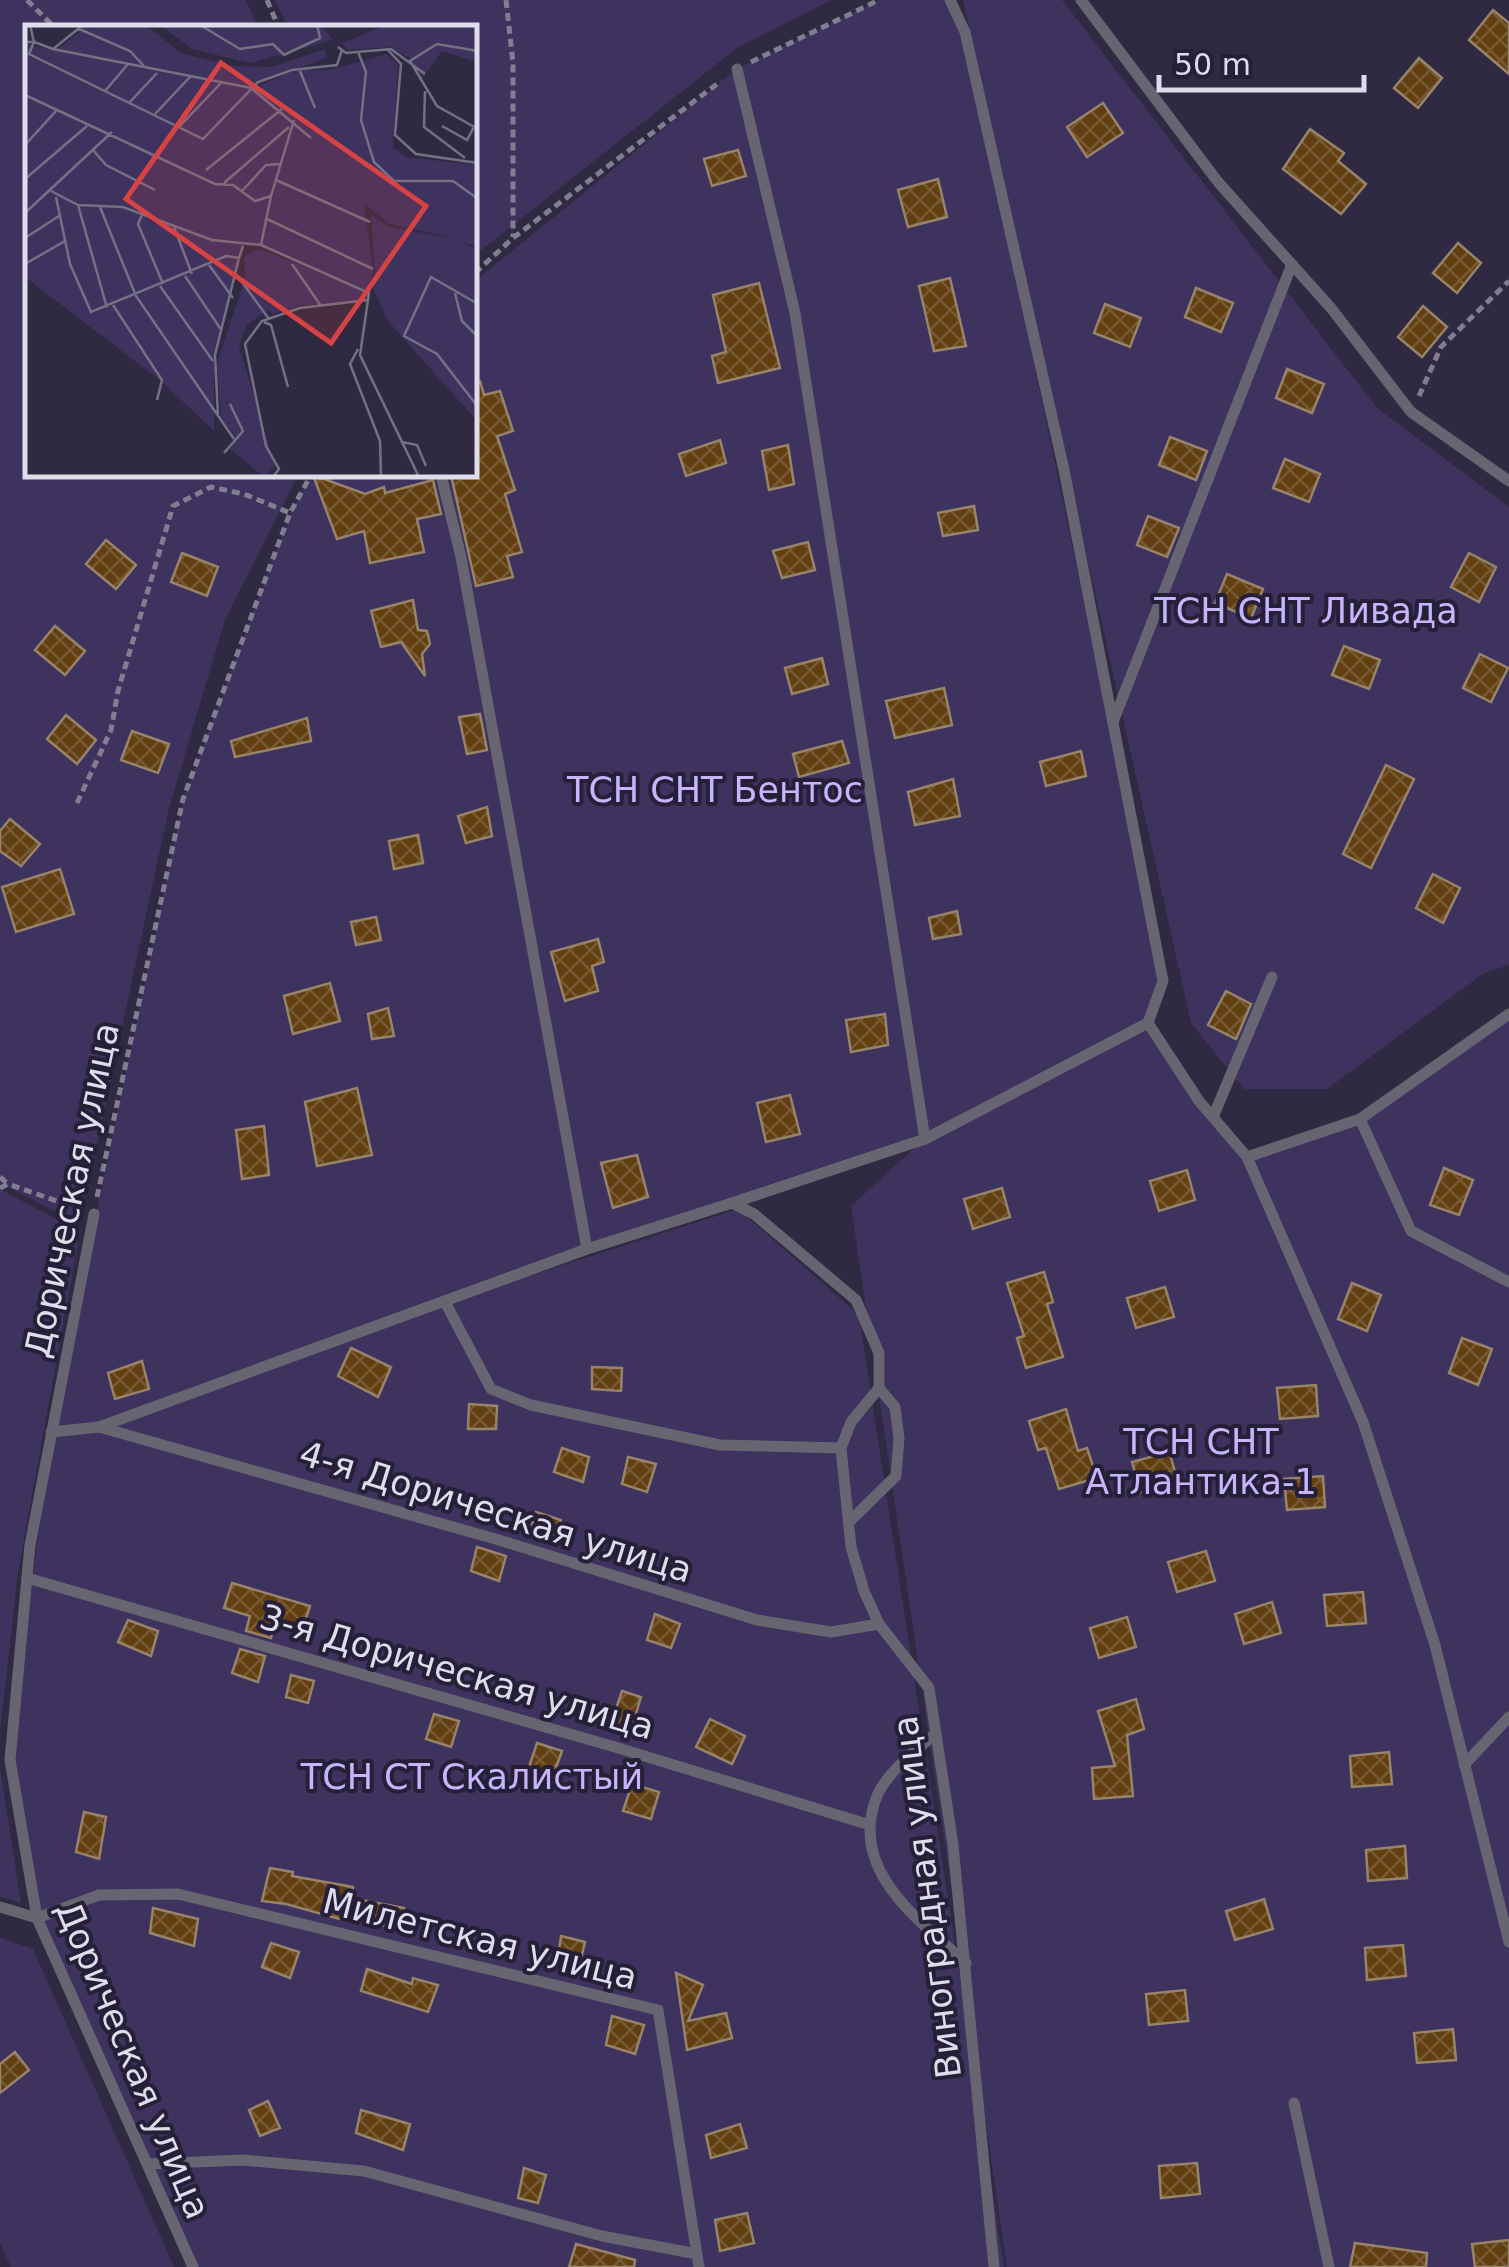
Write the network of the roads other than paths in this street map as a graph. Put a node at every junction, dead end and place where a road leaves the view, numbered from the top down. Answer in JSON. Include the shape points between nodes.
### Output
{"nodes":[{"id":1,"x":950,"y":0,"type":"edge"},
{"id":2,"x":1081,"y":0,"type":"edge"},
{"id":3,"x":737,"y":68,"type":"road end"},
{"id":4,"x":1292,"y":264,"type":"junction"},
{"id":5,"x":442,"y":478,"type":"edge"},
{"id":6,"x":1509,"y":481,"type":"edge"},
{"id":7,"x":1113,"y":722,"type":"junction"},
{"id":8,"x":1272,"y":977,"type":"dead end"},
{"id":9,"x":1508,"y":1011,"type":"edge"},
{"id":10,"x":1148,"y":1024,"type":"junction"},
{"id":11,"x":1212,"y":1117,"type":"junction"},
{"id":12,"x":1360,"y":1119,"type":"junction"},
{"id":13,"x":925,"y":1139,"type":"junction"},
{"id":14,"x":1247,"y":1156,"type":"junction"},
{"id":15,"x":732,"y":1204,"type":"junction"},
{"id":16,"x":94,"y":1214,"type":"road end"},
{"id":17,"x":587,"y":1249,"type":"junction"},
{"id":18,"x":1509,"y":1282,"type":"edge"},
{"id":19,"x":445,"y":1302,"type":"junction"},
{"id":20,"x":878,"y":1388,"type":"junction"},
{"id":21,"x":98,"y":1427,"type":"junction"},
{"id":22,"x":51,"y":1432,"type":"junction"},
{"id":23,"x":841,"y":1448,"type":"junction"},
{"id":24,"x":850,"y":1522,"type":"junction"},
{"id":25,"x":27,"y":1578,"type":"junction"},
{"id":26,"x":879,"y":1624,"type":"junction"},
{"id":27,"x":1509,"y":1717,"type":"edge"},
{"id":28,"x":936,"y":1733,"type":"junction"},
{"id":29,"x":1464,"y":1765,"type":"junction"},
{"id":30,"x":870,"y":1825,"type":"junction"},
{"id":31,"x":0,"y":1906,"type":"edge"},
{"id":32,"x":37,"y":1918,"type":"junction"},
{"id":33,"x":1509,"y":1942,"type":"edge"},
{"id":34,"x":966,"y":1963,"type":"junction"},
{"id":35,"x":1294,"y":2103,"type":"dead end"},
{"id":36,"x":149,"y":2164,"type":"junction"},
{"id":37,"x":698,"y":2260,"type":"edge"},
{"id":38,"x":193,"y":2267,"type":"edge"},
{"id":39,"x":994,"y":2267,"type":"edge"},
{"id":40,"x":1329,"y":2267,"type":"edge"}],
"edges":[{"from":1,"to":7,"type":"lane","via":[[965,32],[1064,470]]},
{"from":2,"to":4,"type":"lane","via":[[1218,182]]},
{"from":3,"to":13,"type":"lane","via":[[796,313]]},
{"from":4,"to":6,"type":"lane","via":[[1411,412]]},
{"from":4,"to":7,"type":"lane"},
{"from":5,"to":17,"type":"lane"},
{"from":7,"to":10,"type":"lane","via":[[1163,981]]},
{"from":8,"to":11,"type":"lane"},
{"from":9,"to":12,"type":"lane"},
{"from":10,"to":11,"type":"lane"},
{"from":10,"to":13,"type":"lane"},
{"from":11,"to":14,"type":"lane"},
{"from":12,"to":14,"type":"lane"},
{"from":12,"to":18,"type":"lane","via":[[1411,1232]]},
{"from":13,"to":15,"type":"lane"},
{"from":14,"to":29,"type":"lane","via":[[1364,1422],[1435,1645]]},
{"from":15,"to":17,"type":"lane"},
{"from":15,"to":20,"type":"lane","via":[[754,1214],[856,1300],[879,1353]]},
{"from":16,"to":22,"type":"lane","name":"Дорическая улица"},
{"from":17,"to":19,"type":"lane"},
{"from":19,"to":21,"type":"lane"},
{"from":19,"to":23,"type":"lane","via":[[491,1389],[530,1405],[720,1445]]},
{"from":20,"to":23,"type":"lane","via":[[851,1422]]},
{"from":20,"to":24,"type":"lane","via":[[895,1407],[896,1476]]},
{"from":21,"to":22,"type":"lane"},
{"from":21,"to":26,"type":"lane","name":"4-я Дорическая улица","via":[[757,1620],[830,1632]]},
{"from":22,"to":25,"type":"lane","name":"Дорическая улица"},
{"from":23,"to":24,"type":"lane","name":"Виноградная улица"},
{"from":24,"to":26,"type":"lane","name":"Виноградная улица","via":[[851,1547]]},
{"from":25,"to":30,"type":"lane","name":"3-я Дорическая улица"},
{"from":25,"to":32,"type":"lane","name":"Дорическая улица","via":[[10,1760]]},
{"from":26,"to":28,"type":"lane","name":"Виноградная улица","via":[[929,1688]]},
{"from":27,"to":29,"type":"lane"},
{"from":28,"to":30,"type":"lane","via":[[878,1793]]},
{"from":28,"to":34,"type":"lane","name":"Виноградная улица"},
{"from":29,"to":33,"type":"lane"},
{"from":30,"to":34,"type":"lane","via":[[882,1881]]},
{"from":31,"to":32,"type":"lane"},
{"from":32,"to":36,"type":"lane","name":"Дорическая улица"},
{"from":32,"to":37,"type":"lane","name":"Милетская улица","via":[[99,1896],[178,1894],[658,2010]]},
{"from":34,"to":39,"type":"lane","name":"Виноградная улица"},
{"from":35,"to":40,"type":"lane"},
{"from":36,"to":37,"type":"lane","via":[[243,2160],[364,2171]]},
{"from":36,"to":38,"type":"lane","name":"Дорическая улица"}]}
